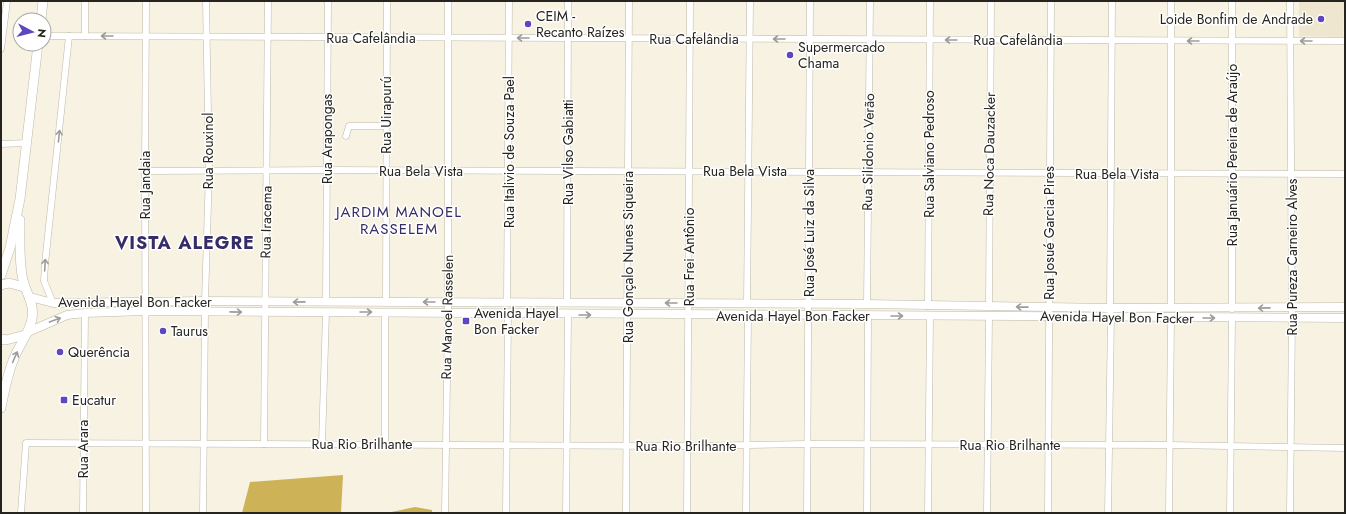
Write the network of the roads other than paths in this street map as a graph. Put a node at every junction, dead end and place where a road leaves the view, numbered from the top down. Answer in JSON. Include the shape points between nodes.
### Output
{"nodes":[{"id":1,"x":7,"y":1,"type":"edge"},
{"id":2,"x":43,"y":1,"type":"edge"},
{"id":3,"x":85,"y":1,"type":"edge"},
{"id":4,"x":146,"y":1,"type":"edge"},
{"id":5,"x":206,"y":1,"type":"edge"},
{"id":6,"x":268,"y":1,"type":"edge"},
{"id":7,"x":328,"y":1,"type":"edge"},
{"id":8,"x":387,"y":1,"type":"edge"},
{"id":9,"x":448,"y":1,"type":"edge"},
{"id":10,"x":509,"y":1,"type":"edge"},
{"id":11,"x":568,"y":1,"type":"edge"},
{"id":12,"x":629,"y":1,"type":"edge"},
{"id":13,"x":690,"y":1,"type":"edge"},
{"id":14,"x":750,"y":1,"type":"edge"},
{"id":15,"x":810,"y":1,"type":"edge"},
{"id":16,"x":870,"y":1,"type":"edge"},
{"id":17,"x":930,"y":1,"type":"edge"},
{"id":18,"x":990,"y":1,"type":"edge"},
{"id":19,"x":1051,"y":1,"type":"edge"},
{"id":20,"x":1112,"y":1,"type":"edge"},
{"id":21,"x":1171,"y":1,"type":"edge"},
{"id":22,"x":1232,"y":1,"type":"edge"},
{"id":23,"x":1290,"y":1,"type":"edge"},
{"id":24,"x":42,"y":12,"type":"edge"},
{"id":25,"x":52,"y":36,"type":"edge"},
{"id":26,"x":69,"y":36,"type":"junction"},
{"id":27,"x":85,"y":36,"type":"junction"},
{"id":28,"x":146,"y":37,"type":"junction"},
{"id":29,"x":207,"y":37,"type":"junction"},
{"id":30,"x":268,"y":37,"type":"junction"},
{"id":31,"x":327,"y":37,"type":"junction"},
{"id":32,"x":387,"y":38,"type":"junction"},
{"id":33,"x":448,"y":38,"type":"junction"},
{"id":34,"x":509,"y":38,"type":"junction"},
{"id":35,"x":568,"y":38,"type":"junction"},
{"id":36,"x":629,"y":39,"type":"junction"},
{"id":37,"x":690,"y":39,"type":"junction"},
{"id":38,"x":750,"y":39,"type":"junction"},
{"id":39,"x":810,"y":39,"type":"junction"},
{"id":40,"x":870,"y":40,"type":"junction"},
{"id":41,"x":930,"y":40,"type":"junction"},
{"id":42,"x":990,"y":40,"type":"junction"},
{"id":43,"x":1051,"y":40,"type":"junction"},
{"id":44,"x":1112,"y":40,"type":"junction"},
{"id":45,"x":1171,"y":41,"type":"junction"},
{"id":46,"x":1232,"y":41,"type":"junction"},
{"id":47,"x":1290,"y":41,"type":"junction"},
{"id":48,"x":1345,"y":41,"type":"edge"},
{"id":49,"x":1,"y":49,"type":"edge"},
{"id":50,"x":37,"y":52,"type":"edge"},
{"id":51,"x":386,"y":126,"type":"junction"},
{"id":52,"x":346,"y":136,"type":"dead end"},
{"id":53,"x":26,"y":143,"type":"junction"},
{"id":54,"x":1,"y":144,"type":"edge"},
{"id":55,"x":327,"y":170,"type":"junction"},
{"id":56,"x":627,"y":170,"type":"junction"},
{"id":57,"x":145,"y":171,"type":"junction"},
{"id":58,"x":209,"y":171,"type":"junction"},
{"id":59,"x":268,"y":171,"type":"junction"},
{"id":60,"x":386,"y":171,"type":"junction"},
{"id":61,"x":447,"y":171,"type":"junction"},
{"id":62,"x":509,"y":171,"type":"junction"},
{"id":63,"x":689,"y":171,"type":"junction"},
{"id":64,"x":868,"y":171,"type":"junction"},
{"id":65,"x":569,"y":172,"type":"junction"},
{"id":66,"x":749,"y":172,"type":"junction"},
{"id":67,"x":809,"y":172,"type":"junction"},
{"id":68,"x":929,"y":173,"type":"junction"},
{"id":69,"x":988,"y":173,"type":"junction"},
{"id":70,"x":1050,"y":173,"type":"junction"},
{"id":71,"x":1111,"y":174,"type":"junction"},
{"id":72,"x":1170,"y":174,"type":"junction"},
{"id":73,"x":1231,"y":174,"type":"junction"},
{"id":74,"x":1291,"y":174,"type":"junction"},
{"id":75,"x":1345,"y":174,"type":"edge"},
{"id":76,"x":20,"y":199,"type":"junction"},
{"id":77,"x":1,"y":275,"type":"edge"},
{"id":78,"x":1,"y":285,"type":"edge"},
{"id":79,"x":24,"y":287,"type":"junction"},
{"id":80,"x":30,"y":297,"type":"junction"},
{"id":81,"x":145,"y":301,"type":"junction"},
{"id":82,"x":205,"y":301,"type":"junction"},
{"id":83,"x":264,"y":302,"type":"junction"},
{"id":84,"x":326,"y":302,"type":"junction"},
{"id":85,"x":386,"y":302,"type":"junction"},
{"id":86,"x":447,"y":302,"type":"junction"},
{"id":87,"x":507,"y":302,"type":"junction"},
{"id":88,"x":567,"y":302,"type":"junction"},
{"id":89,"x":53,"y":303,"type":"junction"},
{"id":90,"x":627,"y":303,"type":"junction"},
{"id":91,"x":688,"y":303,"type":"junction"},
{"id":92,"x":747,"y":304,"type":"junction"},
{"id":93,"x":808,"y":304,"type":"junction"},
{"id":94,"x":867,"y":304,"type":"junction"},
{"id":95,"x":928,"y":306,"type":"junction"},
{"id":96,"x":989,"y":306,"type":"junction"},
{"id":97,"x":1345,"y":307,"type":"edge"},
{"id":98,"x":1049,"y":308,"type":"junction"},
{"id":99,"x":1110,"y":308,"type":"junction"},
{"id":100,"x":1171,"y":308,"type":"junction"},
{"id":101,"x":1232,"y":308,"type":"junction"},
{"id":102,"x":1291,"y":308,"type":"junction"},
{"id":103,"x":146,"y":311,"type":"junction"},
{"id":104,"x":205,"y":311,"type":"junction"},
{"id":105,"x":264,"y":312,"type":"junction"},
{"id":106,"x":326,"y":312,"type":"junction"},
{"id":107,"x":386,"y":312,"type":"junction"},
{"id":108,"x":85,"y":313,"type":"junction"},
{"id":109,"x":448,"y":314,"type":"junction"},
{"id":110,"x":508,"y":314,"type":"junction"},
{"id":111,"x":568,"y":315,"type":"junction"},
{"id":112,"x":628,"y":315,"type":"junction"},
{"id":113,"x":689,"y":315,"type":"junction"},
{"id":114,"x":748,"y":316,"type":"junction"},
{"id":115,"x":810,"y":316,"type":"junction"},
{"id":116,"x":868,"y":316,"type":"junction"},
{"id":117,"x":930,"y":316,"type":"junction"},
{"id":118,"x":989,"y":316,"type":"junction"},
{"id":119,"x":1051,"y":317,"type":"junction"},
{"id":120,"x":1111,"y":317,"type":"junction"},
{"id":121,"x":1172,"y":318,"type":"junction"},
{"id":122,"x":1232,"y":318,"type":"junction"},
{"id":123,"x":1292,"y":318,"type":"junction"},
{"id":124,"x":1345,"y":318,"type":"edge"},
{"id":125,"x":27,"y":334,"type":"junction"},
{"id":126,"x":1,"y":339,"type":"edge"},
{"id":127,"x":1,"y":408,"type":"edge"},
{"id":128,"x":83,"y":442,"type":"junction"},
{"id":129,"x":146,"y":444,"type":"junction"},
{"id":130,"x":264,"y":444,"type":"junction"},
{"id":131,"x":322,"y":444,"type":"junction"},
{"id":132,"x":385,"y":444,"type":"junction"},
{"id":133,"x":807,"y":444,"type":"junction"},
{"id":134,"x":204,"y":445,"type":"junction"},
{"id":135,"x":445,"y":445,"type":"junction"},
{"id":136,"x":867,"y":445,"type":"junction"},
{"id":137,"x":928,"y":445,"type":"junction"},
{"id":138,"x":1049,"y":445,"type":"junction"},
{"id":139,"x":1109,"y":445,"type":"junction"},
{"id":140,"x":1169,"y":445,"type":"junction"},
{"id":141,"x":506,"y":446,"type":"junction"},
{"id":142,"x":566,"y":446,"type":"junction"},
{"id":143,"x":626,"y":446,"type":"junction"},
{"id":144,"x":687,"y":446,"type":"junction"},
{"id":145,"x":747,"y":446,"type":"junction"},
{"id":146,"x":987,"y":446,"type":"junction"},
{"id":147,"x":1230,"y":446,"type":"junction"},
{"id":148,"x":1291,"y":446,"type":"junction"},
{"id":149,"x":1345,"y":448,"type":"edge"},
{"id":150,"x":22,"y":513,"type":"edge"},
{"id":151,"x":83,"y":513,"type":"edge"},
{"id":152,"x":146,"y":513,"type":"edge"},
{"id":153,"x":203,"y":513,"type":"edge"},
{"id":154,"x":445,"y":513,"type":"edge"},
{"id":155,"x":506,"y":513,"type":"edge"},
{"id":156,"x":566,"y":513,"type":"edge"},
{"id":157,"x":626,"y":513,"type":"edge"},
{"id":158,"x":687,"y":513,"type":"edge"},
{"id":159,"x":746,"y":513,"type":"edge"},
{"id":160,"x":807,"y":513,"type":"edge"},
{"id":161,"x":867,"y":513,"type":"edge"},
{"id":162,"x":928,"y":513,"type":"edge"},
{"id":163,"x":987,"y":513,"type":"edge"},
{"id":164,"x":1048,"y":513,"type":"edge"},
{"id":165,"x":1108,"y":513,"type":"edge"},
{"id":166,"x":1169,"y":513,"type":"edge"},
{"id":167,"x":1230,"y":513,"type":"edge"},
{"id":168,"x":1290,"y":513,"type":"edge"}],
"edges":[{"from":1,"to":49,"type":"street"},
{"from":2,"to":24,"type":"highway"},
{"from":3,"to":27,"type":"street"},
{"from":4,"to":28,"type":"street","name":"Rua Jandaia"},
{"from":5,"to":29,"type":"street","name":"Rua Rouxinol"},
{"from":6,"to":30,"type":"street","name":"Rua Iracema"},
{"from":7,"to":31,"type":"street","name":"Rua Arapongas"},
{"from":8,"to":32,"type":"street","name":"Rua Uirapurú"},
{"from":9,"to":33,"type":"street","name":"Rua Manoel Rasselen"},
{"from":10,"to":34,"type":"street","name":"Rua Italivio de Souza Pael"},
{"from":11,"to":35,"type":"street","name":"Rua Vilso Gabiatti"},
{"from":12,"to":36,"type":"street","name":"Rua Gonçalo Nunes Siqueira"},
{"from":13,"to":37,"type":"street","name":"Rua Frei Antônio"},
{"from":14,"to":38,"type":"street"},
{"from":15,"to":39,"type":"street","name":"Rua José Luiz da Silva"},
{"from":16,"to":40,"type":"street","name":"Rua Silidonio Verão"},
{"from":17,"to":41,"type":"street","name":"Rua Salviano Pedroso"},
{"from":18,"to":42,"type":"street","name":"Rua Noca Dauzacker"},
{"from":19,"to":43,"type":"street","name":"Rua Josué Garcia Pires"},
{"from":20,"to":44,"type":"street"},
{"from":21,"to":45,"type":"street"},
{"from":22,"to":46,"type":"street","name":"Rua Januário Pereira de Araújo"},
{"from":23,"to":47,"type":"street","name":"Rua Pureza Carneiro Alves"},
{"from":25,"to":26,"type":"street","name":"Rua Cafelândia"},
{"from":26,"to":27,"type":"street","name":"Rua Cafelândia"},
{"from":89,"to":26,"type":"street","one_way":true,"via":[[44,281],[45,264]]},
{"from":28,"to":27,"type":"street","name":"Rua Cafelândia","one_way":true},
{"from":28,"to":29,"type":"street","name":"Rua Cafelândia"},
{"from":28,"to":57,"type":"street","name":"Rua Jandaia"},
{"from":29,"to":30,"type":"street","name":"Rua Cafelândia"},
{"from":29,"to":58,"type":"street","name":"Rua Rouxinol"},
{"from":30,"to":31,"type":"street","name":"Rua Cafelândia"},
{"from":30,"to":59,"type":"street","name":"Rua Iracema"},
{"from":31,"to":32,"type":"street","name":"Rua Cafelândia"},
{"from":31,"to":55,"type":"street","name":"Rua Arapongas"},
{"from":32,"to":33,"type":"street","name":"Rua Cafelândia"},
{"from":32,"to":51,"type":"street","name":"Rua Uirapurú"},
{"from":33,"to":34,"type":"street","name":"Rua Cafelândia"},
{"from":33,"to":61,"type":"street","name":"Rua Manoel Rasselen"},
{"from":35,"to":34,"type":"street","name":"Rua Cafelândia","one_way":true},
{"from":34,"to":62,"type":"street","name":"Rua Italivio de Souza Pael"},
{"from":35,"to":36,"type":"street","name":"Rua Cafelândia"},
{"from":35,"to":65,"type":"street","name":"Rua Vilso Gabiatti"},
{"from":36,"to":37,"type":"street","name":"Rua Cafelândia"},
{"from":36,"to":56,"type":"street","name":"Rua Gonçalo Nunes Siqueira"},
{"from":37,"to":38,"type":"street","name":"Rua Cafelândia"},
{"from":37,"to":63,"type":"street","name":"Rua Frei Antônio"},
{"from":39,"to":38,"type":"street","name":"Rua Cafelândia","one_way":true},
{"from":38,"to":66,"type":"street"},
{"from":39,"to":40,"type":"street","name":"Rua Cafelândia"},
{"from":39,"to":67,"type":"street","name":"Rua José Luiz da Silva"},
{"from":40,"to":41,"type":"street","name":"Rua Cafelândia"},
{"from":40,"to":64,"type":"street","name":"Rua Silidonio Verão"},
{"from":42,"to":41,"type":"street","name":"Rua Cafelândia","one_way":true},
{"from":41,"to":68,"type":"street","name":"Rua Salviano Pedroso"},
{"from":42,"to":43,"type":"street","name":"Rua Cafelândia"},
{"from":42,"to":69,"type":"street","name":"Rua Noca Dauzacker"},
{"from":43,"to":44,"type":"street","name":"Rua Cafelândia"},
{"from":43,"to":70,"type":"street","name":"Rua Josué Garcia Pires"},
{"from":44,"to":45,"type":"street","name":"Rua Cafelândia"},
{"from":44,"to":71,"type":"street"},
{"from":46,"to":45,"type":"street","name":"Rua Cafelândia","one_way":true},
{"from":45,"to":72,"type":"street"},
{"from":46,"to":47,"type":"street","name":"Rua Cafelândia"},
{"from":46,"to":73,"type":"street","name":"Rua Januário Pereira de Araújo"},
{"from":48,"to":47,"type":"street","name":"Rua Cafelândia","one_way":true},
{"from":47,"to":74,"type":"street","name":"Rua Pureza Carneiro Alves"},
{"from":50,"to":53,"type":"highway"},
{"from":51,"to":52,"type":"street","via":[[349,126]]},
{"from":51,"to":60,"type":"street","name":"Rua Uirapurú"},
{"from":53,"to":54,"type":"street"},
{"from":53,"to":76,"type":"highway"},
{"from":55,"to":59,"type":"street","name":"Rua Bela Vista"},
{"from":55,"to":60,"type":"street","name":"Rua Bela Vista"},
{"from":55,"to":84,"type":"street","name":"Rua Arapongas"},
{"from":56,"to":63,"type":"street","name":"Rua Bela Vista"},
{"from":56,"to":65,"type":"street","name":"Rua Bela Vista"},
{"from":56,"to":90,"type":"street","name":"Rua Gonçalo Nunes Siqueira"},
{"from":57,"to":58,"type":"street","name":"Rua Bela Vista"},
{"from":57,"to":81,"type":"street","name":"Rua Jandaia"},
{"from":58,"to":59,"type":"street","name":"Rua Bela Vista"},
{"from":58,"to":82,"type":"street","name":"Rua Rouxinol"},
{"from":59,"to":83,"type":"street","name":"Rua Iracema"},
{"from":60,"to":61,"type":"street","name":"Rua Bela Vista"},
{"from":60,"to":85,"type":"street","name":"Rua Uirapurú"},
{"from":61,"to":62,"type":"street","name":"Rua Bela Vista"},
{"from":61,"to":86,"type":"street","name":"Rua Manoel Rasselen"},
{"from":62,"to":65,"type":"street","name":"Rua Bela Vista"},
{"from":62,"to":87,"type":"street","name":"Rua Italivio de Souza Pael"},
{"from":63,"to":66,"type":"street","name":"Rua Bela Vista"},
{"from":63,"to":91,"type":"street","name":"Rua Frei Antônio"},
{"from":64,"to":67,"type":"street","name":"Rua Bela Vista"},
{"from":64,"to":68,"type":"street","name":"Rua Bela Vista"},
{"from":64,"to":94,"type":"street","name":"Rua Silidonio Verão"},
{"from":65,"to":88,"type":"street","name":"Rua Vilso Gabiatti"},
{"from":66,"to":67,"type":"street","name":"Rua Bela Vista"},
{"from":66,"to":92,"type":"street"},
{"from":67,"to":93,"type":"street","name":"Rua José Luiz da Silva"},
{"from":68,"to":69,"type":"street","name":"Rua Bela Vista"},
{"from":68,"to":95,"type":"street","name":"Rua Salviano Pedroso"},
{"from":69,"to":70,"type":"street","name":"Rua Bela Vista"},
{"from":69,"to":96,"type":"street","name":"Rua Noca Dauzacker"},
{"from":70,"to":71,"type":"street","name":"Rua Bela Vista"},
{"from":70,"to":98,"type":"street","name":"Rua Josué Garcia Pires"},
{"from":71,"to":72,"type":"street","name":"Rua Bela Vista"},
{"from":71,"to":99,"type":"street"},
{"from":72,"to":73,"type":"street","name":"Rua Bela Vista"},
{"from":72,"to":100,"type":"street"},
{"from":73,"to":74,"type":"street","name":"Rua Bela Vista"},
{"from":73,"to":101,"type":"street","name":"Rua Januário Pereira de Araújo"},
{"from":74,"to":75,"type":"street","name":"Rua Bela Vista"},
{"from":74,"to":102,"type":"street","name":"Rua Pureza Carneiro Alves"},
{"from":76,"to":77,"type":"highway","via":[[10,248]]},
{"from":76,"to":79,"type":"highway","via":[[20,265]]},
{"from":78,"to":79,"type":"highway","via":[[10,282]]},
{"from":79,"to":80,"type":"highway"},
{"from":80,"to":89,"type":"main road","name":"Avenida Hayel Bon Facker"},
{"from":80,"to":125,"type":"highway","via":[[32,318]]},
{"from":81,"to":82,"type":"main road","name":"Avenida Hayel Bon Facker"},
{"from":81,"to":89,"type":"main road","name":"Avenida Hayel Bon Facker"},
{"from":81,"to":103,"type":"street","name":"Rua Jandaia"},
{"from":82,"to":83,"type":"main road","name":"Avenida Hayel Bon Facker"},
{"from":84,"to":83,"type":"main road","name":"Avenida Hayel Bon Facker","one_way":true},
{"from":83,"to":105,"type":"street","name":"Rua Iracema"},
{"from":84,"to":85,"type":"main road","name":"Avenida Hayel Bon Facker"},
{"from":86,"to":85,"type":"main road","name":"Avenida Hayel Bon Facker","one_way":true},
{"from":86,"to":87,"type":"main road","name":"Avenida Hayel Bon Facker"},
{"from":86,"to":109,"type":"street","name":"Rua Manoel Rasselen"},
{"from":87,"to":88,"type":"main road","name":"Avenida Hayel Bon Facker"},
{"from":88,"to":90,"type":"main road","name":"Avenida Hayel Bon Facker"},
{"from":91,"to":90,"type":"main road","name":"Avenida Hayel Bon Facker","one_way":true},
{"from":90,"to":112,"type":"street","name":"Rua Gonçalo Nunes Siqueira"},
{"from":91,"to":92,"type":"main road","name":"Avenida Hayel Bon Facker"},
{"from":91,"to":113,"type":"street","name":"Rua Frei Antônio"},
{"from":92,"to":93,"type":"main road","name":"Avenida Hayel Bon Facker"},
{"from":93,"to":94,"type":"main road","name":"Avenida Hayel Bon Facker"},
{"from":93,"to":115,"type":"street","name":"Rua José Luiz da Silva"},
{"from":94,"to":95,"type":"main road","name":"Avenida Hayel Bon Facker"},
{"from":95,"to":96,"type":"main road","name":"Avenida Hayel Bon Facker"},
{"from":98,"to":96,"type":"main road","name":"Avenida Hayel Bon Facker","one_way":true},
{"from":97,"to":102,"type":"main road","name":"Avenida Hayel Bon Facker"},
{"from":98,"to":99,"type":"main road","name":"Avenida Hayel Bon Facker"},
{"from":98,"to":119,"type":"street","name":"Rua Josué Garcia Pires"},
{"from":99,"to":100,"type":"main road","name":"Avenida Hayel Bon Facker"},
{"from":99,"to":120,"type":"street"},
{"from":100,"to":101,"type":"main road","name":"Avenida Hayel Bon Facker"},
{"from":102,"to":101,"type":"main road","name":"Avenida Hayel Bon Facker","one_way":true},
{"from":102,"to":123,"type":"street","name":"Rua Pureza Carneiro Alves"},
{"from":103,"to":104,"type":"main road","name":"Avenida Hayel Bon Facker"},
{"from":103,"to":108,"type":"main road","name":"Avenida Hayel Bon Facker"},
{"from":103,"to":129,"type":"street","name":"Rua Jandaia"},
{"from":104,"to":105,"type":"main road","name":"Avenida Hayel Bon Facker","one_way":true},
{"from":104,"to":134,"type":"street"},
{"from":105,"to":106,"type":"main road","name":"Avenida Hayel Bon Facker"},
{"from":105,"to":130,"type":"street","name":"Rua Iracema"},
{"from":106,"to":107,"type":"main road","name":"Avenida Hayel Bon Facker","one_way":true},
{"from":106,"to":131,"type":"street"},
{"from":107,"to":109,"type":"main road","name":"Avenida Hayel Bon Facker"},
{"from":107,"to":132,"type":"street"},
{"from":125,"to":108,"type":"main road","name":"Avenida Hayel Bon Facker","one_way":true,"via":[[52,320]]},
{"from":108,"to":128,"type":"street","name":"Rua Arara"},
{"from":109,"to":110,"type":"main road","name":"Avenida Hayel Bon Facker"},
{"from":109,"to":135,"type":"street","name":"Rua Manoel Rasselen"},
{"from":110,"to":111,"type":"main road","name":"Avenida Hayel Bon Facker"},
{"from":110,"to":141,"type":"street"},
{"from":111,"to":112,"type":"main road","name":"Avenida Hayel Bon Facker","one_way":true},
{"from":111,"to":142,"type":"street"},
{"from":112,"to":113,"type":"main road","name":"Avenida Hayel Bon Facker"},
{"from":112,"to":143,"type":"street","name":"Rua Gonçalo Nunes Siqueira"},
{"from":113,"to":114,"type":"main road","name":"Avenida Hayel Bon Facker"},
{"from":113,"to":144,"type":"street","name":"Rua Frei Antônio"},
{"from":114,"to":115,"type":"main road","name":"Avenida Hayel Bon Facker"},
{"from":114,"to":145,"type":"street"},
{"from":115,"to":116,"type":"main road","name":"Avenida Hayel Bon Facker"},
{"from":115,"to":133,"type":"street","name":"Rua José Luiz da Silva"},
{"from":116,"to":117,"type":"main road","name":"Avenida Hayel Bon Facker","one_way":true},
{"from":116,"to":136,"type":"street"},
{"from":117,"to":118,"type":"main road","name":"Avenida Hayel Bon Facker"},
{"from":117,"to":137,"type":"street"},
{"from":118,"to":119,"type":"main road","name":"Avenida Hayel Bon Facker"},
{"from":118,"to":146,"type":"street"},
{"from":119,"to":120,"type":"main road","name":"Avenida Hayel Bon Facker"},
{"from":119,"to":138,"type":"street","name":"Rua Josué Garcia Pires"},
{"from":120,"to":121,"type":"main road","name":"Avenida Hayel Bon Facker"},
{"from":120,"to":139,"type":"street"},
{"from":121,"to":122,"type":"main road","name":"Avenida Hayel Bon Facker","one_way":true},
{"from":121,"to":140,"type":"street"},
{"from":122,"to":123,"type":"main road","name":"Avenida Hayel Bon Facker"},
{"from":122,"to":147,"type":"street"},
{"from":123,"to":124,"type":"main road","name":"Avenida Hayel Bon Facker"},
{"from":123,"to":148,"type":"street","name":"Rua Pureza Carneiro Alves"},
{"from":125,"to":126,"type":"highway"},
{"from":127,"to":125,"type":"highway","one_way":true,"via":[[11,366]]},
{"from":128,"to":129,"type":"street","name":"Rua Rio Brilhante"},
{"from":128,"to":150,"type":"street","name":"Rua Rio Brilhante","via":[[26,443]]},
{"from":128,"to":151,"type":"street","name":"Rua Arara"},
{"from":129,"to":134,"type":"street","name":"Rua Rio Brilhante"},
{"from":129,"to":152,"type":"street","name":"Rua Jandaia"},
{"from":130,"to":131,"type":"street","name":"Rua Rio Brilhante"},
{"from":130,"to":134,"type":"street","name":"Rua Rio Brilhante"},
{"from":131,"to":132,"type":"street","name":"Rua Rio Brilhante"},
{"from":132,"to":135,"type":"street","name":"Rua Rio Brilhante"},
{"from":133,"to":136,"type":"street","name":"Rua Rio Brilhante"},
{"from":133,"to":145,"type":"street","name":"Rua Rio Brilhante"},
{"from":133,"to":160,"type":"street","name":"Rua José Luiz da Silva"},
{"from":134,"to":153,"type":"street"},
{"from":135,"to":141,"type":"street","name":"Rua Rio Brilhante"},
{"from":135,"to":154,"type":"street","name":"Rua Manoel Rasselen"},
{"from":136,"to":137,"type":"street","name":"Rua Rio Brilhante"},
{"from":136,"to":161,"type":"street"},
{"from":137,"to":146,"type":"street","name":"Rua Rio Brilhante"},
{"from":137,"to":162,"type":"street"},
{"from":138,"to":139,"type":"street","name":"Rua Rio Brilhante"},
{"from":138,"to":146,"type":"street","name":"Rua Rio Brilhante"},
{"from":138,"to":164,"type":"street","name":"Rua Josué Garcia Pires"},
{"from":139,"to":140,"type":"street","name":"Rua Rio Brilhante"},
{"from":139,"to":165,"type":"street"},
{"from":140,"to":147,"type":"street","name":"Rua Rio Brilhante"},
{"from":140,"to":166,"type":"street"},
{"from":141,"to":142,"type":"street","name":"Rua Rio Brilhante"},
{"from":141,"to":155,"type":"street"},
{"from":142,"to":143,"type":"street","name":"Rua Rio Brilhante"},
{"from":142,"to":156,"type":"street"},
{"from":143,"to":144,"type":"street","name":"Rua Rio Brilhante"},
{"from":143,"to":157,"type":"street","name":"Rua Gonçalo Nunes Siqueira"},
{"from":144,"to":145,"type":"street","name":"Rua Rio Brilhante"},
{"from":144,"to":158,"type":"street","name":"Rua Frei Antônio"},
{"from":145,"to":159,"type":"street"},
{"from":146,"to":163,"type":"street"},
{"from":147,"to":148,"type":"street","name":"Rua Rio Brilhante"},
{"from":147,"to":167,"type":"street"},
{"from":148,"to":149,"type":"street","name":"Rua Rio Brilhante"},
{"from":148,"to":168,"type":"street","name":"Rua Pureza Carneiro Alves"}]}
